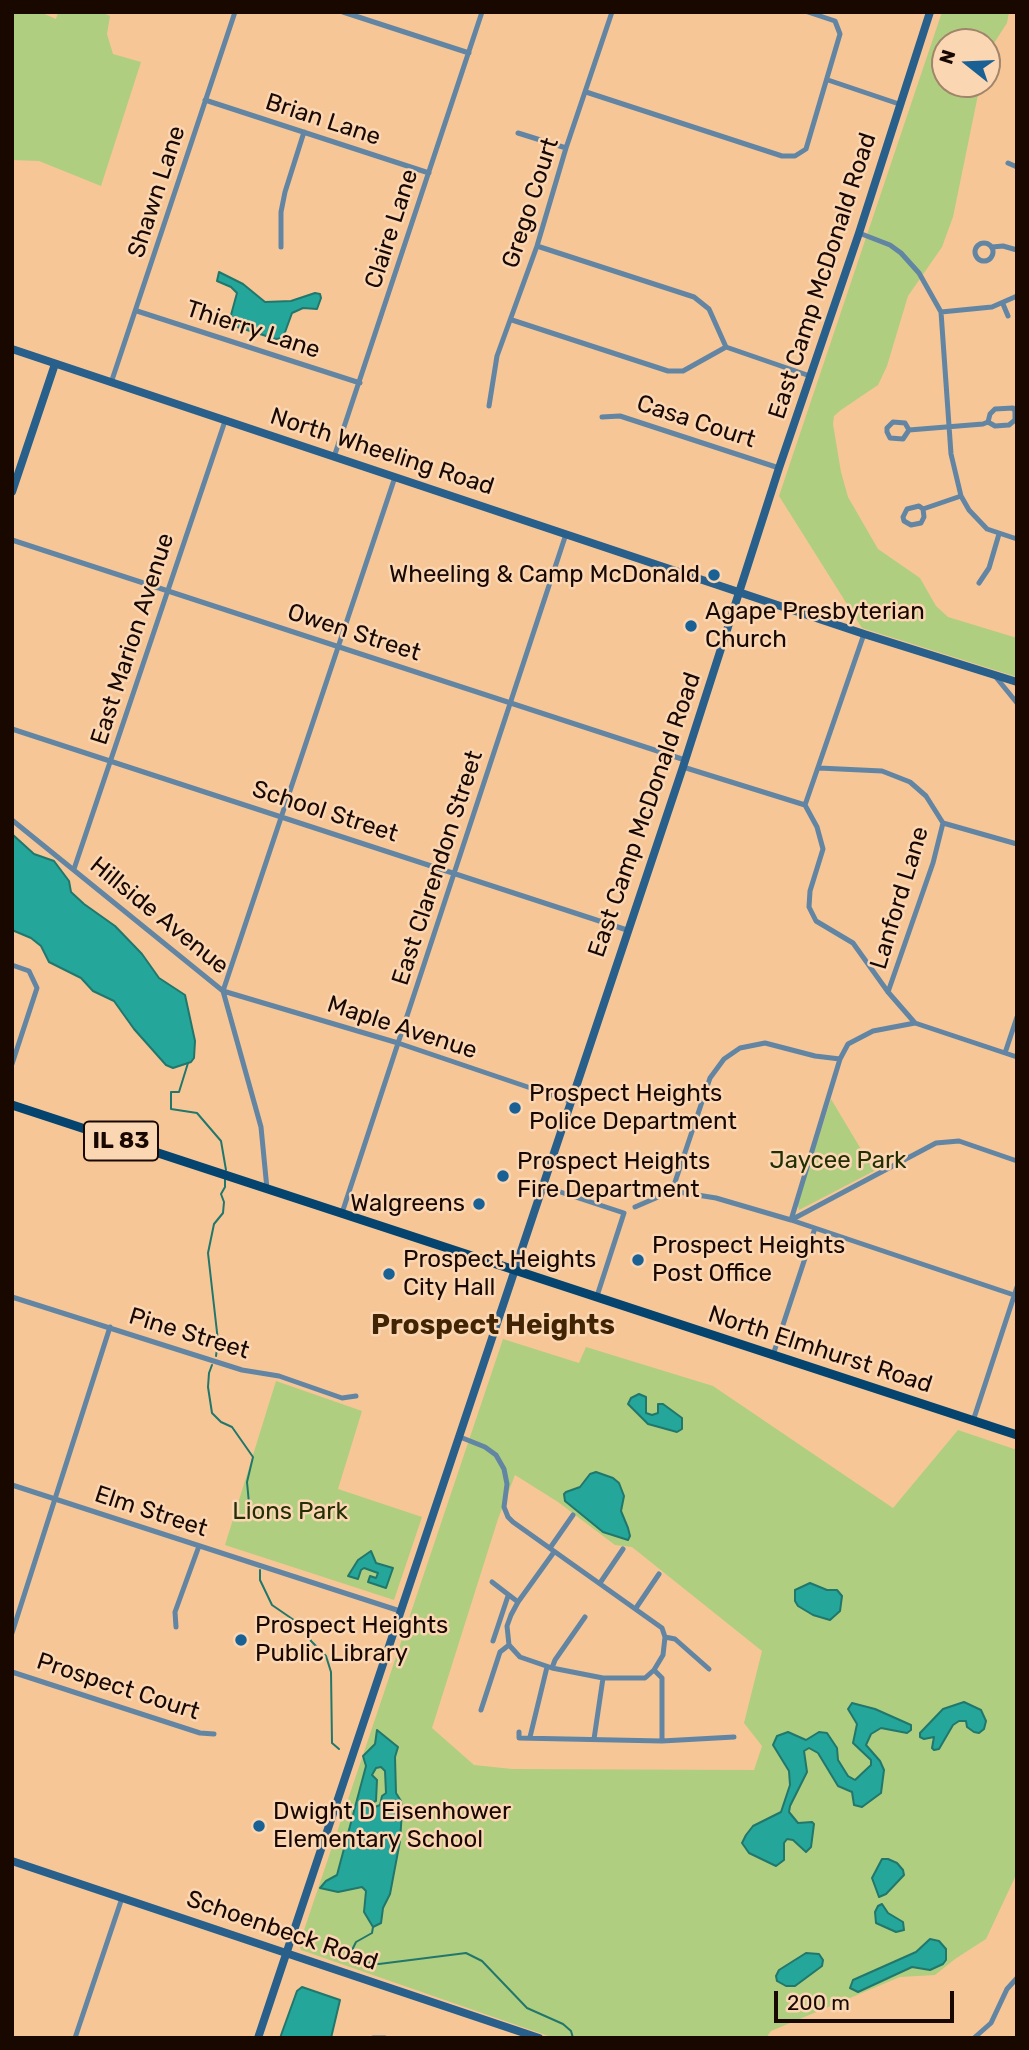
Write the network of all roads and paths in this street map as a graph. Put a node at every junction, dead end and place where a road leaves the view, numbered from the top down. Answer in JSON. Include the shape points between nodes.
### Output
{"nodes":[{"id":1,"x":235,"y":12,"type":"edge"},
{"id":2,"x":343,"y":12,"type":"edge"},
{"id":3,"x":482,"y":12,"type":"edge"},
{"id":4,"x":612,"y":12,"type":"edge"},
{"id":5,"x":808,"y":12,"type":"edge"},
{"id":6,"x":930,"y":12,"type":"edge"},
{"id":7,"x":469,"y":53,"type":"junction"},
{"id":8,"x":828,"y":80,"type":"junction"},
{"id":9,"x":586,"y":92,"type":"junction"},
{"id":10,"x":205,"y":100,"type":"junction"},
{"id":11,"x":899,"y":104,"type":"junction"},
{"id":12,"x":304,"y":132,"type":"junction"},
{"id":13,"x":519,"y":133,"type":"dead end"},
{"id":14,"x":566,"y":148,"type":"junction"},
{"id":15,"x":1008,"y":163,"type":"dead end"},
{"id":16,"x":1017,"y":167,"type":"edge"},
{"id":17,"x":429,"y":173,"type":"junction"},
{"id":18,"x":859,"y":233,"type":"junction"},
{"id":19,"x":537,"y":246,"type":"junction"},
{"id":20,"x":281,"y":247,"type":"dead end"},
{"id":21,"x":992,"y":247,"type":"dead end"},
{"id":22,"x":1017,"y":250,"type":"edge"},
{"id":23,"x":1017,"y":296,"type":"edge"},
{"id":24,"x":1003,"y":304,"type":"junction"},
{"id":25,"x":137,"y":311,"type":"junction"},
{"id":26,"x":941,"y":312,"type":"junction"},
{"id":27,"x":1008,"y":316,"type":"dead end"},
{"id":28,"x":512,"y":320,"type":"junction"},
{"id":29,"x":726,"y":347,"type":"junction"},
{"id":30,"x":12,"y":349,"type":"edge"},
{"id":31,"x":55,"y":364,"type":"junction"},
{"id":32,"x":810,"y":376,"type":"junction"},
{"id":33,"x":111,"y":383,"type":"junction"},
{"id":34,"x":360,"y":383,"type":"junction"},
{"id":35,"x":489,"y":406,"type":"dead end"},
{"id":36,"x":602,"y":417,"type":"dead end"},
{"id":37,"x":225,"y":421,"type":"junction"},
{"id":38,"x":988,"y":422,"type":"junction"},
{"id":39,"x":949,"y":428,"type":"junction"},
{"id":40,"x":909,"y":430,"type":"junction"},
{"id":41,"x":334,"y":457,"type":"junction"},
{"id":42,"x":779,"y":468,"type":"junction"},
{"id":43,"x":396,"y":477,"type":"junction"},
{"id":44,"x":12,"y":492,"type":"edge"},
{"id":45,"x":961,"y":496,"type":"junction"},
{"id":46,"x":923,"y":509,"type":"dead end"},
{"id":47,"x":566,"y":534,"type":"junction"},
{"id":48,"x":999,"y":534,"type":"junction"},
{"id":49,"x":1017,"y":539,"type":"edge"},
{"id":50,"x":12,"y":540,"type":"edge"},
{"id":51,"x":979,"y":583,"type":"dead end"},
{"id":52,"x":167,"y":590,"type":"junction"},
{"id":53,"x":739,"y":592,"type":"junction"},
{"id":54,"x":864,"y":634,"type":"junction"},
{"id":55,"x":339,"y":647,"type":"junction"},
{"id":56,"x":994,"y":675,"type":"junction"},
{"id":57,"x":1017,"y":682,"type":"edge"},
{"id":58,"x":511,"y":703,"type":"junction"},
{"id":59,"x":1017,"y":703,"type":"edge"},
{"id":60,"x":12,"y":729,"type":"edge"},
{"id":61,"x":111,"y":760,"type":"junction"},
{"id":62,"x":684,"y":763,"type":"junction"},
{"id":63,"x":819,"y":768,"type":"junction"},
{"id":64,"x":805,"y":805,"type":"junction"},
{"id":65,"x":281,"y":816,"type":"junction"},
{"id":66,"x":12,"y":820,"type":"edge"},
{"id":67,"x":943,"y":823,"type":"junction"},
{"id":68,"x":1017,"y":844,"type":"edge"},
{"id":69,"x":74,"y":869,"type":"junction"},
{"id":70,"x":454,"y":873,"type":"junction"},
{"id":71,"x":627,"y":930,"type":"junction"},
{"id":72,"x":12,"y":965,"type":"edge"},
{"id":73,"x":223,"y":991,"type":"junction"},
{"id":74,"x":888,"y":992,"type":"junction"},
{"id":75,"x":1017,"y":1017,"type":"edge"},
{"id":76,"x":915,"y":1023,"type":"junction"},
{"id":77,"x":398,"y":1043,"type":"junction"},
{"id":78,"x":1005,"y":1053,"type":"junction"},
{"id":79,"x":1017,"y":1056,"type":"edge"},
{"id":80,"x":840,"y":1059,"type":"junction"},
{"id":81,"x":12,"y":1064,"type":"edge"},
{"id":82,"x":569,"y":1101,"type":"junction"},
{"id":83,"x":12,"y":1105,"type":"edge"},
{"id":84,"x":1017,"y":1161,"type":"edge"},
{"id":85,"x":542,"y":1186,"type":"junction"},
{"id":86,"x":267,"y":1189,"type":"junction"},
{"id":87,"x":672,"y":1191,"type":"junction"},
{"id":88,"x":635,"y":1207,"type":"dead end"},
{"id":89,"x":342,"y":1213,"type":"junction"},
{"id":90,"x":791,"y":1220,"type":"junction"},
{"id":91,"x":815,"y":1228,"type":"junction"},
{"id":92,"x":513,"y":1270,"type":"junction"},
{"id":93,"x":1017,"y":1287,"type":"edge"},
{"id":94,"x":1016,"y":1295,"type":"edge"},
{"id":95,"x":597,"y":1296,"type":"junction"},
{"id":96,"x":12,"y":1297,"type":"edge"},
{"id":97,"x":110,"y":1327,"type":"junction"},
{"id":98,"x":773,"y":1355,"type":"junction"},
{"id":99,"x":356,"y":1396,"type":"dead end"},
{"id":100,"x":973,"y":1421,"type":"junction"},
{"id":101,"x":1017,"y":1435,"type":"edge"},
{"id":102,"x":460,"y":1437,"type":"junction"},
{"id":103,"x":12,"y":1485,"type":"edge"},
{"id":104,"x":56,"y":1499,"type":"junction"},
{"id":105,"x":573,"y":1515,"type":"dead end"},
{"id":106,"x":199,"y":1546,"type":"junction"},
{"id":107,"x":623,"y":1549,"type":"dead end"},
{"id":108,"x":552,"y":1550,"type":"junction"},
{"id":109,"x":659,"y":1574,"type":"dead end"},
{"id":110,"x":492,"y":1582,"type":"dead end"},
{"id":111,"x":600,"y":1583,"type":"junction"},
{"id":112,"x":508,"y":1596,"type":"junction"},
{"id":113,"x":517,"y":1602,"type":"junction"},
{"id":114,"x":12,"y":1608,"type":"edge"},
{"id":115,"x":636,"y":1608,"type":"junction"},
{"id":116,"x":19,"y":1610,"type":"junction"},
{"id":117,"x":400,"y":1611,"type":"junction"},
{"id":118,"x":584,"y":1617,"type":"dead end"},
{"id":119,"x":176,"y":1627,"type":"dead end"},
{"id":120,"x":12,"y":1633,"type":"edge"},
{"id":121,"x":666,"y":1637,"type":"junction"},
{"id":122,"x":493,"y":1642,"type":"dead end"},
{"id":123,"x":509,"y":1645,"type":"junction"},
{"id":124,"x":549,"y":1668,"type":"junction"},
{"id":125,"x":709,"y":1669,"type":"dead end"},
{"id":126,"x":654,"y":1670,"type":"junction"},
{"id":127,"x":12,"y":1672,"type":"edge"},
{"id":128,"x":603,"y":1678,"type":"junction"},
{"id":129,"x":481,"y":1710,"type":"dead end"},
{"id":130,"x":519,"y":1732,"type":"dead end"},
{"id":131,"x":214,"y":1734,"type":"dead end"},
{"id":132,"x":530,"y":1737,"type":"junction"},
{"id":133,"x":734,"y":1737,"type":"dead end"},
{"id":134,"x":594,"y":1739,"type":"junction"},
{"id":135,"x":662,"y":1741,"type":"junction"},
{"id":136,"x":12,"y":1861,"type":"edge"},
{"id":137,"x":122,"y":1898,"type":"junction"},
{"id":138,"x":286,"y":1953,"type":"junction"},
{"id":139,"x":1017,"y":1979,"type":"edge"},
{"id":140,"x":75,"y":2038,"type":"edge"},
{"id":141,"x":258,"y":2038,"type":"edge"},
{"id":142,"x":373,"y":2038,"type":"edge"},
{"id":143,"x":385,"y":2038,"type":"edge"},
{"id":144,"x":539,"y":2038,"type":"edge"},
{"id":145,"x":974,"y":2038,"type":"edge"}],
"edges":[{"from":1,"to":10,"type":"street","name":"Shawn Lane"},
{"from":2,"to":7,"type":"street"},
{"from":3,"to":7,"type":"street","name":"Claire Lane"},
{"from":4,"to":9,"type":"street","name":"Grego Court"},
{"from":5,"to":8,"type":"street","via":[[835,21],[841,34]]},
{"from":6,"to":11,"type":"main road","name":"East Camp McDonald Road"},
{"from":7,"to":17,"type":"street","name":"Claire Lane"},
{"from":8,"to":9,"type":"street","via":[[806,149],[795,156],[782,156]]},
{"from":8,"to":11,"type":"street"},
{"from":9,"to":14,"type":"street","name":"Grego Court"},
{"from":10,"to":12,"type":"street","name":"Brian Lane"},
{"from":10,"to":25,"type":"street","name":"Shawn Lane"},
{"from":11,"to":18,"type":"main road","name":"East Camp McDonald Road"},
{"from":12,"to":17,"type":"street","name":"Brian Lane"},
{"from":12,"to":20,"type":"street","via":[[281,212]]},
{"from":13,"to":14,"type":"street"},
{"from":14,"to":19,"type":"street","name":"Grego Court"},
{"from":15,"to":16,"type":"street"},
{"from":17,"to":34,"type":"street","name":"Claire Lane"},
{"from":18,"to":26,"type":"street","via":[[901,253],[919,273]]},
{"from":18,"to":32,"type":"main road","name":"East Camp McDonald Road"},
{"from":19,"to":28,"type":"street","name":"Grego Court"},
{"from":19,"to":29,"type":"street","via":[[694,297],[709,309]]},
{"from":21,"to":22,"type":"street"},
{"from":23,"to":24,"type":"street"},
{"from":24,"to":26,"type":"street"},
{"from":24,"to":27,"type":"street"},
{"from":25,"to":33,"type":"street","name":"Shawn Lane"},
{"from":25,"to":34,"type":"street","name":"Thierry Lane"},
{"from":26,"to":39,"type":"street"},
{"from":28,"to":29,"type":"street","via":[[668,370],[683,371]]},
{"from":28,"to":35,"type":"street","name":"Grego Court","via":[[497,356]]},
{"from":29,"to":32,"type":"street"},
{"from":30,"to":31,"type":"main road","name":"North Wheeling Road"},
{"from":31,"to":33,"type":"main road","name":"North Wheeling Road"},
{"from":31,"to":44,"type":"main road"},
{"from":32,"to":42,"type":"main road","name":"East Camp McDonald Road"},
{"from":33,"to":37,"type":"main road","name":"North Wheeling Road"},
{"from":34,"to":41,"type":"street","name":"Claire Lane"},
{"from":36,"to":42,"type":"street","name":"Casa Court","via":[[620,416]]},
{"from":37,"to":41,"type":"main road","name":"North Wheeling Road"},
{"from":37,"to":52,"type":"street","name":"East Marion Avenue"},
{"from":38,"to":38,"type":"street","via":[[995,409],[1013,408],[1015,420],[1009,425]]},
{"from":38,"to":39,"type":"street"},
{"from":39,"to":40,"type":"street"},
{"from":39,"to":45,"type":"street"},
{"from":40,"to":40,"type":"street","via":[[903,439],[890,438],[887,432],[893,422],[905,423]]},
{"from":41,"to":43,"type":"main road","name":"North Wheeling Road"},
{"from":42,"to":53,"type":"main road","name":"East Camp McDonald Road"},
{"from":43,"to":47,"type":"main road","name":"North Wheeling Road"},
{"from":43,"to":55,"type":"street"},
{"from":45,"to":46,"type":"street"},
{"from":45,"to":48,"type":"street","via":[[977,521]]},
{"from":47,"to":53,"type":"main road","name":"North Wheeling Road"},
{"from":47,"to":58,"type":"street","name":"East Clarendon Street"},
{"from":48,"to":49,"type":"street"},
{"from":48,"to":51,"type":"street","via":[[992,561]]},
{"from":50,"to":52,"type":"street","name":"Owen Street"},
{"from":52,"to":55,"type":"street","name":"Owen Street"},
{"from":52,"to":61,"type":"street","name":"East Marion Avenue"},
{"from":53,"to":54,"type":"main road","name":"North Wheeling Road"},
{"from":53,"to":62,"type":"main road","name":"East Camp McDonald Road"},
{"from":54,"to":56,"type":"main road","name":"North Wheeling Road"},
{"from":54,"to":63,"type":"street"},
{"from":55,"to":58,"type":"street","name":"Owen Street"},
{"from":55,"to":65,"type":"street"},
{"from":56,"to":57,"type":"main road","name":"North Wheeling Road"},
{"from":56,"to":59,"type":"street"},
{"from":58,"to":62,"type":"street","name":"Owen Street"},
{"from":58,"to":70,"type":"street","name":"East Clarendon Street"},
{"from":60,"to":61,"type":"street","name":"School Street"},
{"from":61,"to":65,"type":"street","name":"School Street"},
{"from":61,"to":69,"type":"street","name":"East Marion Avenue"},
{"from":62,"to":64,"type":"street","name":"Owen Street"},
{"from":62,"to":71,"type":"main road","name":"East Camp McDonald Road"},
{"from":63,"to":64,"type":"street"},
{"from":63,"to":67,"type":"street","name":"Lanford Lane","via":[[882,771],[910,782],[926,796]]},
{"from":64,"to":74,"type":"street","via":[[823,849],[809,907],[816,921],[853,943]]},
{"from":65,"to":70,"type":"street","name":"School Street"},
{"from":65,"to":73,"type":"street"},
{"from":66,"to":69,"type":"street","name":"Hillside Avenue"},
{"from":67,"to":68,"type":"street"},
{"from":67,"to":74,"type":"street","name":"Lanford Lane"},
{"from":69,"to":73,"type":"street","name":"Hillside Avenue"},
{"from":70,"to":71,"type":"street","name":"School Street"},
{"from":70,"to":77,"type":"street","name":"East Clarendon Street"},
{"from":71,"to":82,"type":"main road","name":"East Camp McDonald Road"},
{"from":72,"to":81,"type":"street","via":[[29,971],[37,988]]},
{"from":73,"to":77,"type":"street","name":"Maple Avenue"},
{"from":73,"to":86,"type":"street","name":"Hillside Avenue","via":[[261,1127]]},
{"from":74,"to":76,"type":"street"},
{"from":75,"to":78,"type":"street"},
{"from":76,"to":78,"type":"street"},
{"from":76,"to":80,"type":"street","via":[[873,1031],[848,1044]]},
{"from":77,"to":82,"type":"street","name":"Maple Avenue"},
{"from":77,"to":89,"type":"street","name":"East Clarendon Street"},
{"from":78,"to":79,"type":"street"},
{"from":80,"to":87,"type":"street","via":[[765,1043],[740,1048],[724,1059],[710,1078]]},
{"from":80,"to":90,"type":"street"},
{"from":82,"to":85,"type":"main road","name":"East Camp McDonald Road"},
{"from":83,"to":86,"type":"main road","name":"North Elmhurst Road","number":"IL 83"},
{"from":84,"to":90,"type":"street","via":[[959,1142],[936,1143]]},
{"from":85,"to":92,"type":"main road","name":"East Camp McDonald Road"},
{"from":85,"to":95,"type":"street","via":[[624,1213]]},
{"from":86,"to":89,"type":"main road","name":"North Elmhurst Road","number":"IL 83"},
{"from":87,"to":88,"type":"street"},
{"from":87,"to":90,"type":"street","via":[[716,1198]]},
{"from":89,"to":92,"type":"main road","name":"North Elmhurst Road","number":"IL 83"},
{"from":90,"to":91,"type":"street"},
{"from":91,"to":94,"type":"street"},
{"from":91,"to":98,"type":"street"},
{"from":92,"to":95,"type":"main road","name":"North Elmhurst Road","number":"IL 83"},
{"from":92,"to":102,"type":"main road","name":"East Camp McDonald Road"},
{"from":93,"to":94,"type":"street"},
{"from":94,"to":100,"type":"street"},
{"from":95,"to":98,"type":"main road","name":"North Elmhurst Road","number":"IL 83"},
{"from":96,"to":97,"type":"street","name":"Pine Street"},
{"from":97,"to":99,"type":"street","name":"Pine Street","via":[[242,1370],[342,1398]]},
{"from":97,"to":104,"type":"street"},
{"from":98,"to":100,"type":"main road","name":"North Elmhurst Road","number":"IL 83"},
{"from":100,"to":101,"type":"main road","name":"North Elmhurst Road","number":"IL 83"},
{"from":102,"to":108,"type":"street","via":[[496,1455],[507,1484],[504,1507],[508,1517]]},
{"from":102,"to":117,"type":"main road","name":"East Camp McDonald Road"},
{"from":103,"to":104,"type":"street","name":"Elm Street"},
{"from":104,"to":106,"type":"street","name":"Elm Street"},
{"from":104,"to":116,"type":"street"},
{"from":105,"to":108,"type":"street"},
{"from":106,"to":117,"type":"street","name":"Elm Street"},
{"from":106,"to":119,"type":"street","via":[[175,1612]]},
{"from":107,"to":111,"type":"street"},
{"from":108,"to":111,"type":"street"},
{"from":108,"to":113,"type":"street"},
{"from":109,"to":115,"type":"street"},
{"from":110,"to":112,"type":"street"},
{"from":111,"to":115,"type":"street"},
{"from":112,"to":113,"type":"street"},
{"from":112,"to":122,"type":"street"},
{"from":113,"to":123,"type":"street","via":[[507,1626]]},
{"from":114,"to":116,"type":"street"},
{"from":115,"to":121,"type":"street","via":[[662,1628]]},
{"from":116,"to":120,"type":"street"},
{"from":117,"to":138,"type":"main road","name":"East Camp McDonald Road"},
{"from":118,"to":124,"type":"street"},
{"from":121,"to":125,"type":"street","via":[[675,1639]]},
{"from":121,"to":126,"type":"street"},
{"from":123,"to":124,"type":"street","via":[[520,1657]]},
{"from":123,"to":129,"type":"street","via":[[500,1653]]},
{"from":124,"to":128,"type":"street"},
{"from":124,"to":132,"type":"street"},
{"from":126,"to":128,"type":"street","via":[[645,1678]]},
{"from":126,"to":135,"type":"street","via":[[662,1678]]},
{"from":127,"to":131,"type":"street","name":"Prospect Court"},
{"from":128,"to":134,"type":"street"},
{"from":130,"to":132,"type":"street","via":[[519,1738]]},
{"from":132,"to":134,"type":"street"},
{"from":133,"to":135,"type":"street"},
{"from":134,"to":135,"type":"street"},
{"from":136,"to":137,"type":"main road","name":"Schoenbeck Road"},
{"from":137,"to":138,"type":"main road","name":"Schoenbeck Road"},
{"from":137,"to":140,"type":"street"},
{"from":138,"to":141,"type":"main road","name":"East Camp McDonald Road"},
{"from":138,"to":144,"type":"main road","name":"Schoenbeck Road"},
{"from":139,"to":145,"type":"street","via":[[1007,1989],[991,2023]]},
{"from":142,"to":143,"type":"street"}]}
